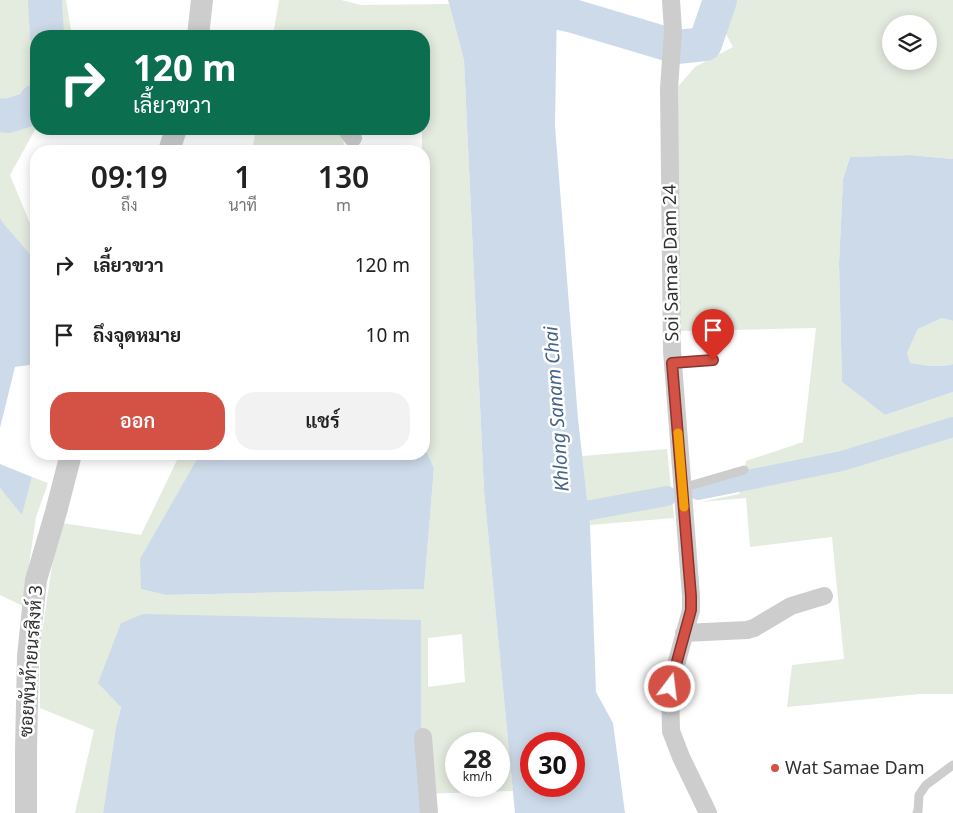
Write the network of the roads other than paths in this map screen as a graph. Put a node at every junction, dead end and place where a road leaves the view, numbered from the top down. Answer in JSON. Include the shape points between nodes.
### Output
{"nodes":[{"id":1,"x":202,"y":0,"type":"edge"},
{"id":2,"x":670,"y":0,"type":"edge"},
{"id":3,"x":199,"y":30,"type":"edge"},
{"id":4,"x":713,"y":360,"type":"dead end"},
{"id":5,"x":672,"y":363,"type":"junction"},
{"id":6,"x":69,"y":460,"type":"edge"},
{"id":7,"x":744,"y":470,"type":"dead end"},
{"id":8,"x":682,"y":488,"type":"junction"},
{"id":9,"x":824,"y":596,"type":"dead end"},
{"id":10,"x":684,"y":633,"type":"junction"},
{"id":11,"x":423,"y":737,"type":"dead end"},
{"id":12,"x":953,"y":765,"type":"edge"},
{"id":13,"x":26,"y":813,"type":"edge"},
{"id":14,"x":429,"y":813,"type":"edge"},
{"id":15,"x":708,"y":813,"type":"edge"},
{"id":16,"x":917,"y":813,"type":"edge"}],
"edges":[{"from":1,"to":3,"type":"street"},
{"from":2,"to":5,"type":"street","name":"Soi Samae Dam 24","via":[[673,31],[668,90]]},
{"from":4,"to":5,"type":"lane"},
{"from":5,"to":8,"type":"street","name":"Soi Samae Dam 24"},
{"from":6,"to":13,"type":"street","name":"ซอยพันท้ายนรสิงห์ 3","via":[[36,580],[28,656]]},
{"from":7,"to":8,"type":"lane"},
{"from":8,"to":10,"type":"street","name":"Soi Samae Dam 24","via":[[691,596],[691,610]]},
{"from":9,"to":10,"type":"street","via":[[791,606],[748,630]]},
{"from":10,"to":15,"type":"street","name":"Soi Samae Dam 24","via":[[670,687],[671,730]]},
{"from":11,"to":14,"type":"street"},
{"from":12,"to":16,"type":"lane","via":[[926,785],[919,795]]}]}
